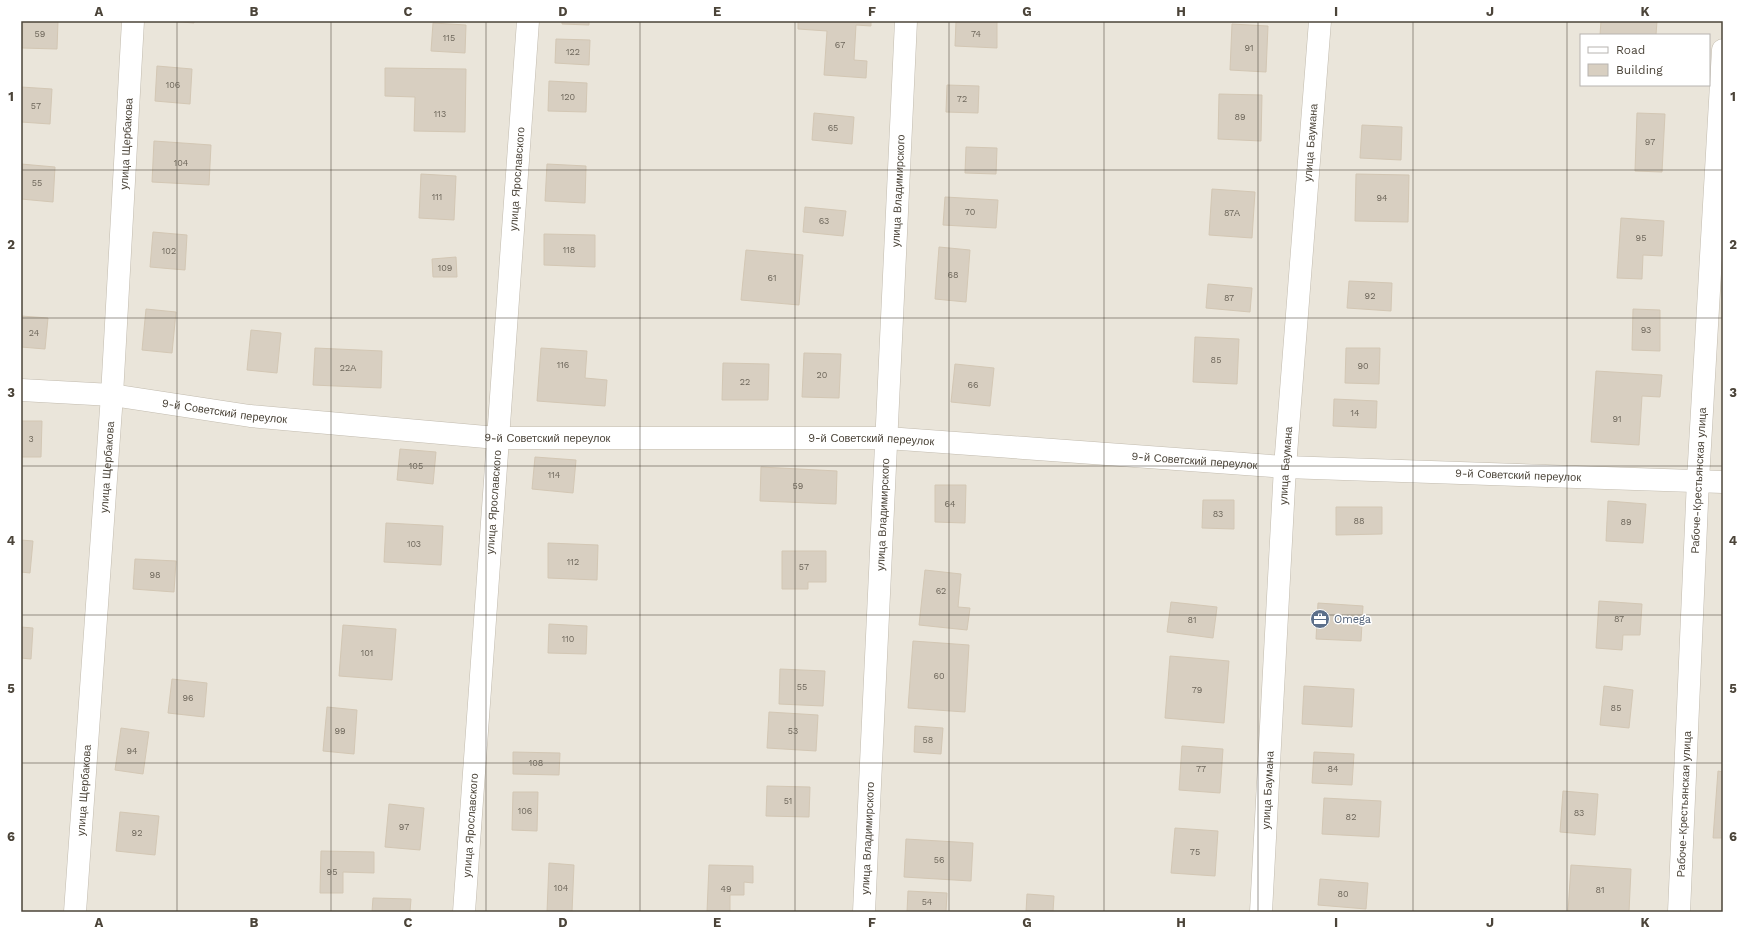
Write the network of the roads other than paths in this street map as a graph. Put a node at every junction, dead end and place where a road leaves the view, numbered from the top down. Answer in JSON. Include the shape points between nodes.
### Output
{"nodes":[{"id":1,"x":134,"y":21,"type":"edge"},
{"id":2,"x":528,"y":21,"type":"edge"},
{"id":3,"x":906,"y":21,"type":"edge"},
{"id":4,"x":1320,"y":21,"type":"edge"},
{"id":5,"x":1723,"y":50,"type":"edge"},
{"id":6,"x":21,"y":390,"type":"edge"},
{"id":7,"x":112,"y":395,"type":"junction"},
{"id":8,"x":497,"y":438,"type":"junction"},
{"id":9,"x":887,"y":438,"type":"junction"},
{"id":10,"x":1285,"y":467,"type":"junction"},
{"id":11,"x":1698,"y":480,"type":"junction"},
{"id":12,"x":1723,"y":482,"type":"edge"},
{"id":13,"x":75,"y":912,"type":"edge"},
{"id":14,"x":464,"y":912,"type":"edge"},
{"id":15,"x":864,"y":912,"type":"edge"},
{"id":16,"x":1261,"y":912,"type":"edge"},
{"id":17,"x":1679,"y":912,"type":"edge"}],
"edges":[{"from":1,"to":7,"type":"street","name":"улица Щербакова"},
{"from":2,"to":8,"type":"street","name":"улица Ярославского"},
{"from":3,"to":9,"type":"street","name":"улица Владимирского"},
{"from":4,"to":10,"type":"street","name":"улица Баумана"},
{"from":5,"to":11,"type":"street","name":"Рабоче-Крестьянская улица"},
{"from":6,"to":7,"type":"street","name":"9-й Советский переулок"},
{"from":7,"to":8,"type":"street","name":"9-й Советский переулок","via":[[250,416]]},
{"from":7,"to":13,"type":"street","name":"улица Щербакова"},
{"from":8,"to":9,"type":"street","name":"9-й Советский переулок"},
{"from":8,"to":14,"type":"street","name":"улица Ярославского"},
{"from":9,"to":10,"type":"street","name":"9-й Советский переулок"},
{"from":9,"to":15,"type":"street","name":"улица Владимирского"},
{"from":10,"to":11,"type":"street","name":"9-й Советский переулок"},
{"from":10,"to":16,"type":"street","name":"улица Баумана"},
{"from":11,"to":12,"type":"street","name":"9-й Советский переулок"},
{"from":11,"to":17,"type":"street","name":"Рабоче-Крестьянская улица"}]}
